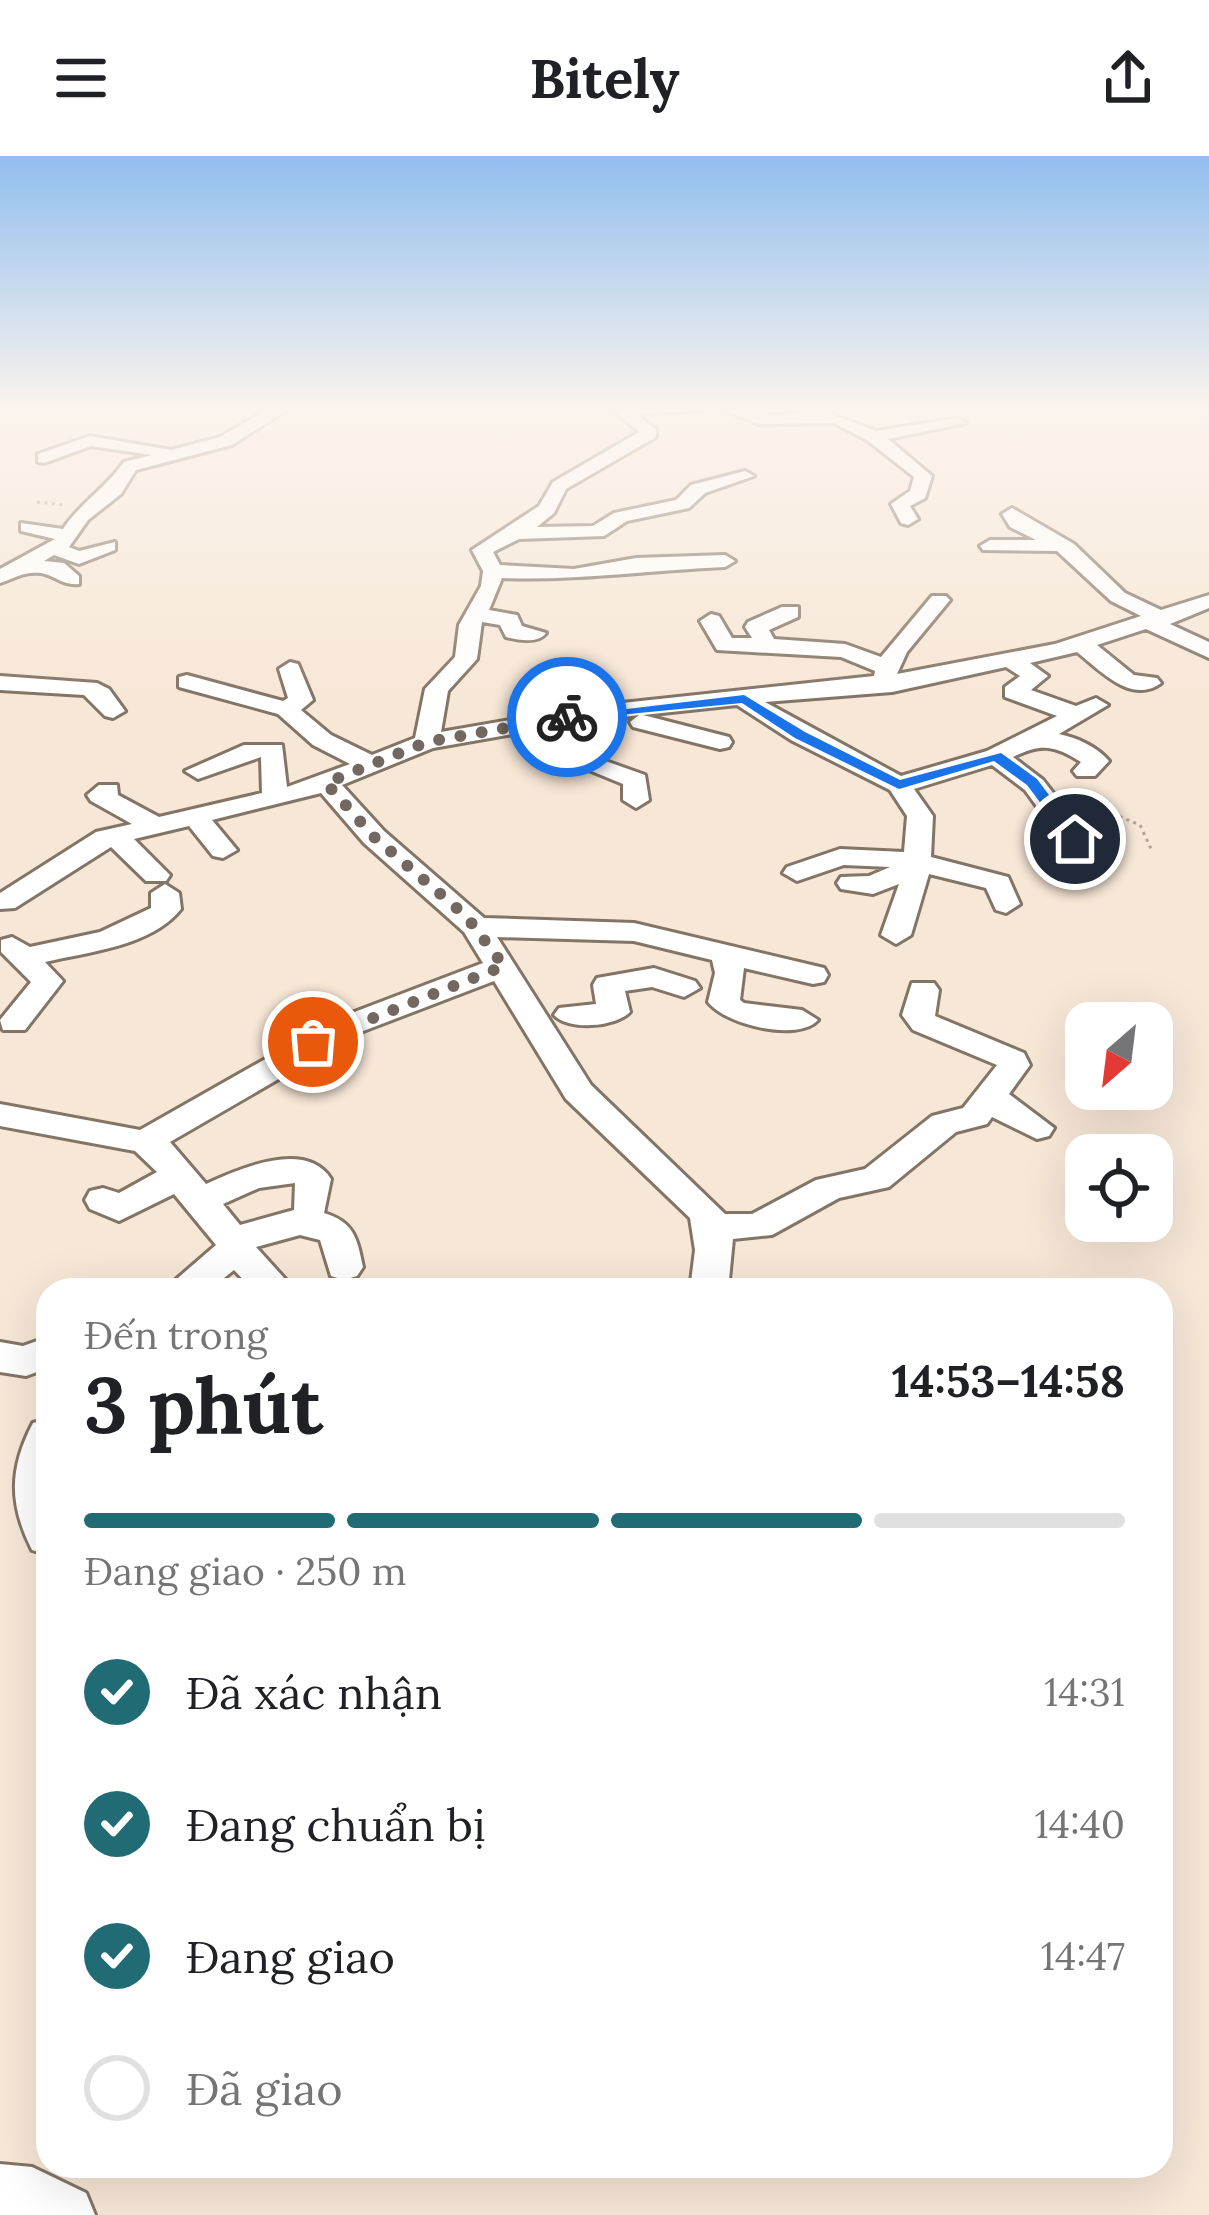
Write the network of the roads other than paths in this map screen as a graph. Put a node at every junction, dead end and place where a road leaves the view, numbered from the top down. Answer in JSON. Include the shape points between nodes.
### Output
{"nodes":[{"id":1,"x":98,"y":503,"type":"edge"},
{"id":2,"x":547,"y":503,"type":"edge"},
{"id":3,"x":683,"y":503,"type":"edge"},
{"id":4,"x":902,"y":503,"type":"edge"},
{"id":5,"x":1012,"y":514,"type":"dead end"},
{"id":6,"x":908,"y":519,"type":"dead end"},
{"id":7,"x":28,"y":527,"type":"dead end"},
{"id":8,"x":517,"y":533,"type":"junction"},
{"id":9,"x":1069,"y":540,"type":"junction"},
{"id":10,"x":62,"y":542,"type":"junction"},
{"id":11,"x":990,"y":546,"type":"dead end"},
{"id":12,"x":108,"y":547,"type":"dead end"},
{"id":13,"x":9,"y":572,"type":"edge"},
{"id":14,"x":493,"y":572,"type":"junction"},
{"id":15,"x":72,"y":580,"type":"dead end"},
{"id":16,"x":693,"y":585,"type":"dead end"},
{"id":17,"x":939,"y":600,"type":"dead end"},
{"id":18,"x":1209,"y":601,"type":"edge"},
{"id":19,"x":790,"y":612,"type":"dead end"},
{"id":20,"x":476,"y":615,"type":"junction"},
{"id":21,"x":711,"y":621,"type":"dead end"},
{"id":22,"x":1159,"y":627,"type":"junction"},
{"id":23,"x":536,"y":633,"type":"dead end"},
{"id":24,"x":1088,"y":637,"type":"junction"},
{"id":25,"x":767,"y":645,"type":"junction"},
{"id":26,"x":1209,"y":651,"type":"edge"},
{"id":27,"x":1009,"y":660,"type":"junction"},
{"id":28,"x":290,"y":669,"type":"dead end"},
{"id":29,"x":885,"y":675,"type":"junction"},
{"id":30,"x":0,"y":682,"type":"edge"},
{"id":31,"x":187,"y":682,"type":"dead end"},
{"id":32,"x":1149,"y":683,"type":"dead end"},
{"id":33,"x":940,"y":692,"type":"dead end"},
{"id":34,"x":744,"y":699,"type":"junction"},
{"id":35,"x":286,"y":710,"type":"junction"},
{"id":36,"x":80,"y":711,"type":"dead end"},
{"id":37,"x":592,"y":715,"type":"junction"},
{"id":38,"x":1035,"y":736,"type":"junction"},
{"id":39,"x":720,"y":742,"type":"dead end"},
{"id":40,"x":419,"y":744,"type":"junction"},
{"id":41,"x":996,"y":756,"type":"junction"},
{"id":42,"x":371,"y":764,"type":"junction"},
{"id":43,"x":447,"y":768,"type":"dead end"},
{"id":44,"x":198,"y":771,"type":"dead end"},
{"id":45,"x":1087,"y":771,"type":"dead end"},
{"id":46,"x":326,"y":783,"type":"junction"},
{"id":47,"x":899,"y":785,"type":"junction"},
{"id":48,"x":108,"y":790,"type":"dead end"},
{"id":49,"x":275,"y":798,"type":"junction"},
{"id":50,"x":636,"y":800,"type":"dead end"},
{"id":51,"x":197,"y":819,"type":"junction"},
{"id":52,"x":156,"y":826,"type":"junction"},
{"id":53,"x":113,"y":836,"type":"junction"},
{"id":54,"x":1075,"y":839,"type":"dead end"},
{"id":55,"x":223,"y":850,"type":"dead end"},
{"id":56,"x":917,"y":864,"type":"junction"},
{"id":57,"x":797,"y":873,"type":"dead end"},
{"id":58,"x":851,"y":883,"type":"dead end"},
{"id":59,"x":3,"y":901,"type":"edge"},
{"id":60,"x":1006,"y":904,"type":"dead end"},
{"id":61,"x":476,"y":927,"type":"junction"},
{"id":62,"x":643,"y":934,"type":"junction"},
{"id":63,"x":896,"y":935,"type":"dead end"},
{"id":64,"x":7,"y":948,"type":"edge"},
{"id":65,"x":726,"y":953,"type":"junction"},
{"id":66,"x":504,"y":966,"type":"junction"},
{"id":67,"x":813,"y":975,"type":"dead end"},
{"id":68,"x":923,"y":990,"type":"dead end"},
{"id":69,"x":570,"y":1015,"type":"dead end"},
{"id":70,"x":802,"y":1020,"type":"dead end"},
{"id":71,"x":14,"y":1023,"type":"dead end"},
{"id":72,"x":991,"y":1092,"type":"junction"},
{"id":73,"x":0,"y":1115,"type":"edge"},
{"id":74,"x":1037,"y":1128,"type":"dead end"},
{"id":75,"x":145,"y":1142,"type":"junction"},
{"id":76,"x":190,"y":1188,"type":"junction"},
{"id":77,"x":104,"y":1200,"type":"dead end"},
{"id":78,"x":310,"y":1206,"type":"dead end"},
{"id":79,"x":714,"y":1227,"type":"junction"},
{"id":80,"x":234,"y":1245,"type":"junction"},
{"id":81,"x":344,"y":1267,"type":"dead end"},
{"id":82,"x":197,"y":1278,"type":"edge"},
{"id":83,"x":265,"y":1278,"type":"edge"},
{"id":84,"x":710,"y":1278,"type":"edge"},
{"id":85,"x":0,"y":1357,"type":"edge"},
{"id":86,"x":36,"y":1357,"type":"edge"},
{"id":87,"x":36,"y":1470,"type":"edge"},
{"id":88,"x":36,"y":1516,"type":"edge"},
{"id":89,"x":0,"y":2195,"type":"edge"},
{"id":90,"x":64,"y":2215,"type":"edge"}],
"edges":[{"from":1,"to":10,"type":"street"},
{"from":2,"to":8,"type":"street"},
{"from":3,"to":8,"type":"street","via":[[621,517],[597,532]]},
{"from":4,"to":6,"type":"street"},
{"from":5,"to":9,"type":"street","via":[[1017,523]]},
{"from":7,"to":10,"type":"street"},
{"from":8,"to":14,"type":"street","via":[[482,550]]},
{"from":9,"to":11,"type":"street"},
{"from":9,"to":22,"type":"street","via":[[1111,591]]},
{"from":10,"to":12,"type":"street","via":[[79,558]]},
{"from":10,"to":13,"type":"street"},
{"from":13,"to":15,"type":"street","via":[[57,567]]},
{"from":14,"to":16,"type":"street","via":[[574,575],[716,562],[719,582]]},
{"from":14,"to":20,"type":"street"},
{"from":17,"to":29,"type":"street"},
{"from":18,"to":22,"type":"street"},
{"from":19,"to":25,"type":"street","via":[[757,628]]},
{"from":20,"to":23,"type":"street"},
{"from":20,"to":40,"type":"street","via":[[466,659],[437,689]]},
{"from":21,"to":25,"type":"street","via":[[725,645]]},
{"from":22,"to":24,"type":"street"},
{"from":22,"to":26,"type":"street"},
{"from":24,"to":27,"type":"street"},
{"from":24,"to":32,"type":"street","via":[[1128,680]]},
{"from":25,"to":29,"type":"street","via":[[845,651]]},
{"from":27,"to":29,"type":"street"},
{"from":27,"to":38,"type":"street","via":[[1036,676],[1013,692],[1087,710]]},
{"from":28,"to":35,"type":"street","via":[[301,700]]},
{"from":29,"to":33,"type":"street"},
{"from":29,"to":34,"type":"street"},
{"from":30,"to":36,"type":"street","via":[[72,686],[107,703]]},
{"from":31,"to":35,"type":"street"},
{"from":34,"to":37,"type":"street"},
{"from":34,"to":47,"type":"street"},
{"from":35,"to":42,"type":"street","via":[[322,740]]},
{"from":37,"to":39,"type":"street"},
{"from":37,"to":40,"type":"street"},
{"from":37,"to":50,"type":"street","via":[[568,756],[636,779]]},
{"from":38,"to":41,"type":"street"},
{"from":38,"to":45,"type":"street","via":[[1078,747],[1096,761]]},
{"from":40,"to":42,"type":"street"},
{"from":40,"to":43,"type":"street","via":[[426,760]]},
{"from":41,"to":47,"type":"street"},
{"from":41,"to":54,"type":"street","via":[[1034,785]]},
{"from":42,"to":46,"type":"street"},
{"from":44,"to":49,"type":"street","via":[[274,750]]},
{"from":46,"to":49,"type":"street"},
{"from":46,"to":61,"type":"street"},
{"from":47,"to":56,"type":"street","via":[[922,826]]},
{"from":48,"to":52,"type":"street","via":[[100,795]]},
{"from":49,"to":51,"type":"street"},
{"from":51,"to":52,"type":"street"},
{"from":51,"to":55,"type":"street"},
{"from":52,"to":53,"type":"street"},
{"from":53,"to":59,"type":"street"},
{"from":53,"to":64,"type":"street","via":[[160,884],[166,909],[109,939]]},
{"from":56,"to":57,"type":"street","via":[[850,854]]},
{"from":56,"to":58,"type":"street","via":[[873,886]]},
{"from":56,"to":60,"type":"street","via":[[998,883]]},
{"from":56,"to":63,"type":"street"},
{"from":59,"to":64,"type":"street","via":[[18,922]]},
{"from":61,"to":62,"type":"street"},
{"from":61,"to":66,"type":"street"},
{"from":62,"to":65,"type":"street"},
{"from":62,"to":69,"type":"street","via":[[669,983],[608,985],[614,1012]]},
{"from":64,"to":71,"type":"street","via":[[48,981]]},
{"from":65,"to":67,"type":"street"},
{"from":65,"to":70,"type":"street","via":[[724,1002],[732,1011]]},
{"from":66,"to":75,"type":"street","via":[[347,1026]]},
{"from":66,"to":79,"type":"street","via":[[578,1092]]},
{"from":68,"to":72,"type":"street","via":[[917,1015],[924,1023],[1012,1060]]},
{"from":72,"to":74,"type":"street","via":[[998,1106]]},
{"from":72,"to":79,"type":"street","via":[[975,1116],[944,1124],[875,1179],[829,1188],[759,1226]]},
{"from":73,"to":75,"type":"street"},
{"from":75,"to":76,"type":"street"},
{"from":76,"to":77,"type":"street","via":[[119,1209]]},
{"from":76,"to":78,"type":"street","via":[[301,1171],[314,1179]]},
{"from":76,"to":80,"type":"street"},
{"from":79,"to":84,"type":"street"},
{"from":80,"to":81,"type":"street","via":[[316,1222],[337,1234]]},
{"from":80,"to":82,"type":"street"},
{"from":80,"to":83,"type":"street"},
{"from":85,"to":86,"type":"street"},
{"from":87,"to":88,"type":"street"},
{"from":89,"to":90,"type":"street","via":[[32,2198]]}]}
